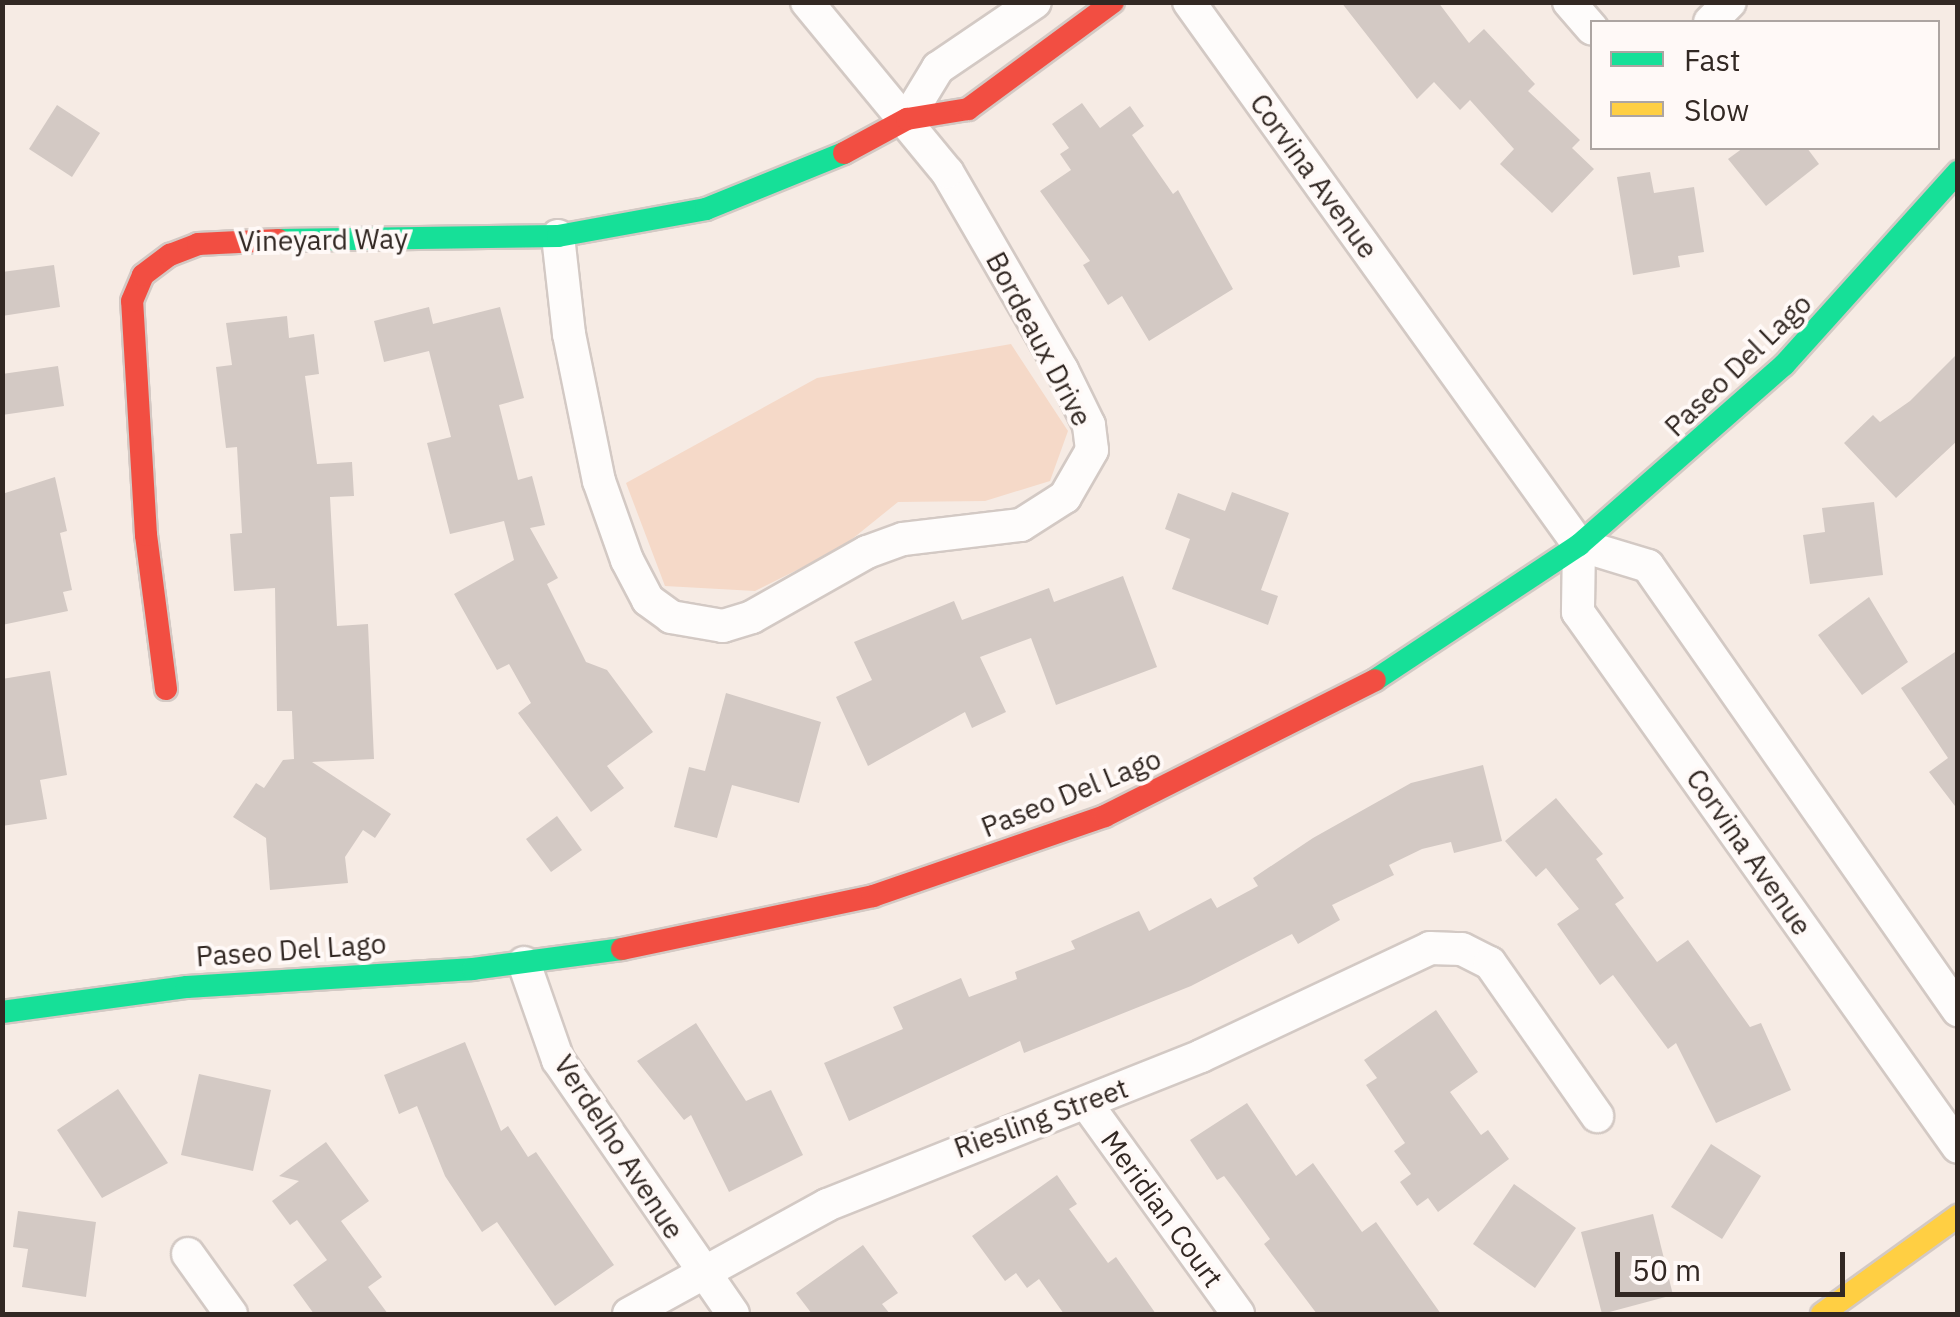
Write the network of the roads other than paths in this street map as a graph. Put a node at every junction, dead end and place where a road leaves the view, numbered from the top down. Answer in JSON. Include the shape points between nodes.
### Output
{"nodes":[{"id":1,"x":807,"y":2,"type":"edge"},
{"id":2,"x":1035,"y":2,"type":"edge"},
{"id":3,"x":1113,"y":2,"type":"edge"},
{"id":4,"x":1190,"y":2,"type":"edge"},
{"id":5,"x":1569,"y":2,"type":"edge"},
{"id":6,"x":1730,"y":2,"type":"edge"},
{"id":7,"x":1712,"y":20,"type":"edge"},
{"id":8,"x":1590,"y":26,"type":"edge"},
{"id":9,"x":907,"y":118,"type":"junction"},
{"id":10,"x":1958,"y":172,"type":"edge"},
{"id":11,"x":558,"y":236,"type":"junction"},
{"id":12,"x":1578,"y":545,"type":"junction"},
{"id":13,"x":166,"y":689,"type":"dead end"},
{"id":14,"x":524,"y":963,"type":"junction"},
{"id":15,"x":1958,"y":1010,"type":"edge"},
{"id":16,"x":2,"y":1012,"type":"edge"},
{"id":17,"x":1086,"y":1102,"type":"junction"},
{"id":18,"x":1597,"y":1116,"type":"dead end"},
{"id":19,"x":1958,"y":1147,"type":"edge"},
{"id":20,"x":1958,"y":1216,"type":"edge"},
{"id":21,"x":188,"y":1254,"type":"dead end"},
{"id":22,"x":702,"y":1272,"type":"junction"},
{"id":23,"x":231,"y":1314,"type":"edge"},
{"id":24,"x":629,"y":1314,"type":"edge"},
{"id":25,"x":733,"y":1314,"type":"edge"},
{"id":26,"x":1238,"y":1314,"type":"edge"},
{"id":27,"x":1822,"y":1314,"type":"edge"}],
"edges":[{"from":1,"to":9,"type":"street","name":"Bordeaux Drive"},
{"from":2,"to":9,"type":"street","name":"Vineyard Way","via":[[938,68]]},
{"from":3,"to":9,"type":"street","name":"Vineyard Way","via":[[968,109]]},
{"from":4,"to":12,"type":"street","name":"Corvina Avenue"},
{"from":5,"to":8,"type":"street"},
{"from":6,"to":7,"type":"street"},
{"from":9,"to":11,"type":"street","name":"Vineyard Way","via":[[832,160],[706,209]]},
{"from":9,"to":11,"type":"street","name":"Bordeaux Drive","via":[[947,172],[1062,370],[1089,425],[1092,450],[1081,476],[1042,515],[1021,524],[903,539],[752,617],[723,626],[671,617],[648,600],[627,560],[582,405]]},
{"from":10,"to":12,"type":"street","name":"Paseo Del Lago","via":[[1784,365]]},
{"from":11,"to":13,"type":"street","name":"Vineyard Way","via":[[198,244],[143,276],[132,301],[133,342],[146,535]]},
{"from":12,"to":14,"type":"street","name":"Paseo Del Lago","via":[[1372,682],[1105,816],[956,870],[804,914],[664,944]]},
{"from":12,"to":15,"type":"street","via":[[1648,566]]},
{"from":12,"to":19,"type":"street","name":"Corvina Avenue","via":[[1578,612]]},
{"from":14,"to":16,"type":"street","name":"Paseo Del Lago","via":[[205,985]]},
{"from":14,"to":22,"type":"street","name":"Verdelho Avenue","via":[[558,1060]]},
{"from":17,"to":18,"type":"street","name":"Riesling Street","via":[[1285,1019],[1430,948],[1462,949],[1490,963]]},
{"from":17,"to":22,"type":"street","name":"Riesling Street","via":[[940,1155]]},
{"from":17,"to":26,"type":"street","name":"Meridian Court"},
{"from":20,"to":27,"type":"street"},
{"from":21,"to":23,"type":"street"},
{"from":22,"to":24,"type":"street","name":"Riesling Street"},
{"from":22,"to":25,"type":"street","name":"Verdelho Avenue"}]}
